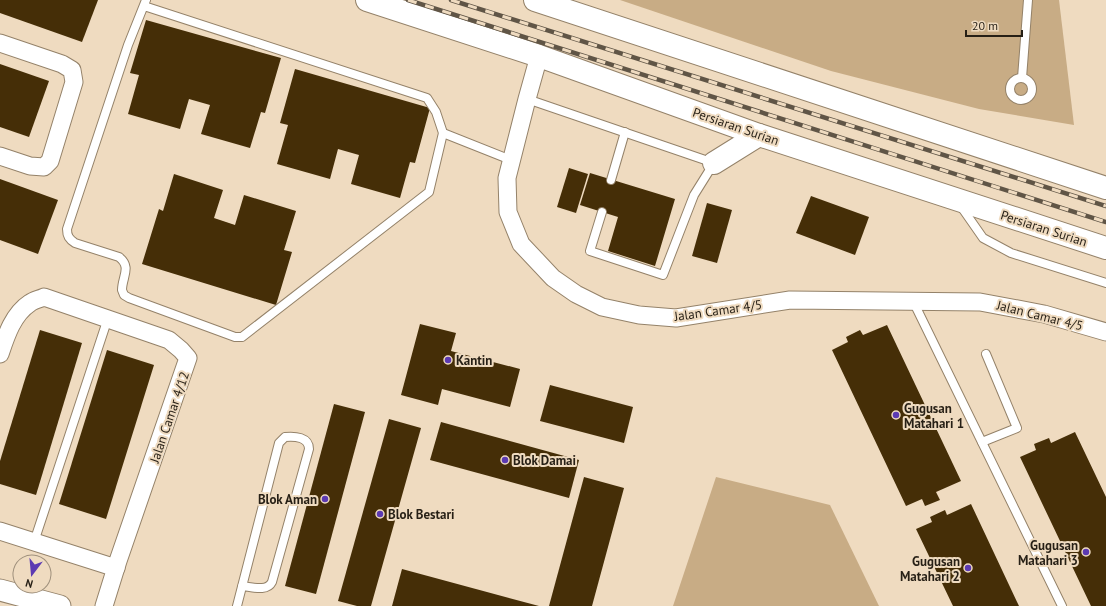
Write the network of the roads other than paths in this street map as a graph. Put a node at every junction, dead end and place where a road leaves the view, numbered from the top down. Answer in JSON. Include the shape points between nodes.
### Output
{"nodes":[{"id":1,"x":367,"y":0,"type":"edge"},
{"id":2,"x":535,"y":0,"type":"edge"},
{"id":3,"x":1028,"y":0,"type":"edge"},
{"id":4,"x":145,"y":3,"type":"edge"},
{"id":5,"x":0,"y":43,"type":"edge"},
{"id":6,"x":539,"y":56,"type":"junction"},
{"id":7,"x":1022,"y":78,"type":"dead end"},
{"id":8,"x":527,"y":99,"type":"junction"},
{"id":9,"x":625,"y":132,"type":"junction"},
{"id":10,"x":443,"y":133,"type":"junction"},
{"id":11,"x":759,"y":135,"type":"junction"},
{"id":12,"x":0,"y":156,"type":"edge"},
{"id":13,"x":511,"y":160,"type":"junction"},
{"id":14,"x":714,"y":162,"type":"junction"},
{"id":15,"x":612,"y":180,"type":"dead end"},
{"id":16,"x":1106,"y":188,"type":"edge"},
{"id":17,"x":956,"y":199,"type":"junction"},
{"id":18,"x":602,"y":212,"type":"dead end"},
{"id":19,"x":1106,"y":248,"type":"edge"},
{"id":20,"x":1106,"y":283,"type":"edge"},
{"id":21,"x":912,"y":301,"type":"junction"},
{"id":22,"x":108,"y":318,"type":"junction"},
{"id":23,"x":1106,"y":332,"type":"edge"},
{"id":24,"x":0,"y":354,"type":"edge"},
{"id":25,"x":986,"y":354,"type":"dead end"},
{"id":26,"x":982,"y":442,"type":"junction"},
{"id":27,"x":0,"y":531,"type":"edge"},
{"id":28,"x":34,"y":542,"type":"junction"},
{"id":29,"x":116,"y":568,"type":"junction"},
{"id":30,"x":242,"y":586,"type":"junction"},
{"id":31,"x":0,"y":590,"type":"edge"},
{"id":32,"x":60,"y":606,"type":"edge"},
{"id":33,"x":104,"y":606,"type":"edge"},
{"id":34,"x":237,"y":606,"type":"edge"},
{"id":35,"x":1062,"y":606,"type":"edge"}],
"edges":[{"from":1,"to":6,"type":"main road","name":"Persiaran Surian"},
{"from":2,"to":16,"type":"main road"},
{"from":3,"to":7,"type":"lane"},
{"from":4,"to":10,"type":"lane","via":[[427,98],[436,112]]},
{"from":4,"to":10,"type":"lane","via":[[126,52],[67,235],[75,243],[119,257],[123,261],[126,271],[122,290],[129,298],[235,337],[246,335],[429,192]]},
{"from":5,"to":12,"type":"street","via":[[62,64],[72,70],[74,82],[50,161],[44,167],[30,166]]},
{"from":6,"to":8,"type":"street","name":"Jalan Camar 4/5"},
{"from":6,"to":11,"type":"main road","name":"Persiaran Surian"},
{"from":8,"to":9,"type":"lane"},
{"from":8,"to":13,"type":"street","name":"Jalan Camar 4/5"},
{"from":9,"to":14,"type":"lane"},
{"from":9,"to":15,"type":"lane"},
{"from":10,"to":13,"type":"lane"},
{"from":11,"to":14,"type":"main road"},
{"from":11,"to":17,"type":"main road","name":"Persiaran Surian"},
{"from":13,"to":21,"type":"street","name":"Jalan Camar 4/5","via":[[507,178],[508,212],[521,244],[553,278],[576,294],[602,307],[639,315],[676,318],[790,300]]},
{"from":14,"to":18,"type":"lane","via":[[694,195],[663,275],[590,250]]},
{"from":17,"to":19,"type":"main road","name":"Persiaran Surian"},
{"from":17,"to":20,"type":"lane","via":[[983,238],[1011,253]]},
{"from":21,"to":23,"type":"street","name":"Jalan Camar 4/5","via":[[980,302],[1044,314]]},
{"from":21,"to":26,"type":"lane"},
{"from":22,"to":24,"type":"street","name":"Jalan Camar 4/12","via":[[44,297],[23,308],[6,335]]},
{"from":22,"to":28,"type":"lane"},
{"from":22,"to":29,"type":"street","name":"Jalan Camar 4/12","via":[[169,340],[188,358]]},
{"from":25,"to":26,"type":"lane","via":[[1017,428]]},
{"from":26,"to":35,"type":"lane"},
{"from":27,"to":28,"type":"street"},
{"from":28,"to":29,"type":"street"},
{"from":29,"to":33,"type":"street","name":"Jalan Camar 4/12"},
{"from":30,"to":30,"type":"lane","via":[[279,443],[285,437],[306,440],[309,449],[272,582],[267,588]]},
{"from":30,"to":34,"type":"lane"},
{"from":31,"to":32,"type":"street"}]}
